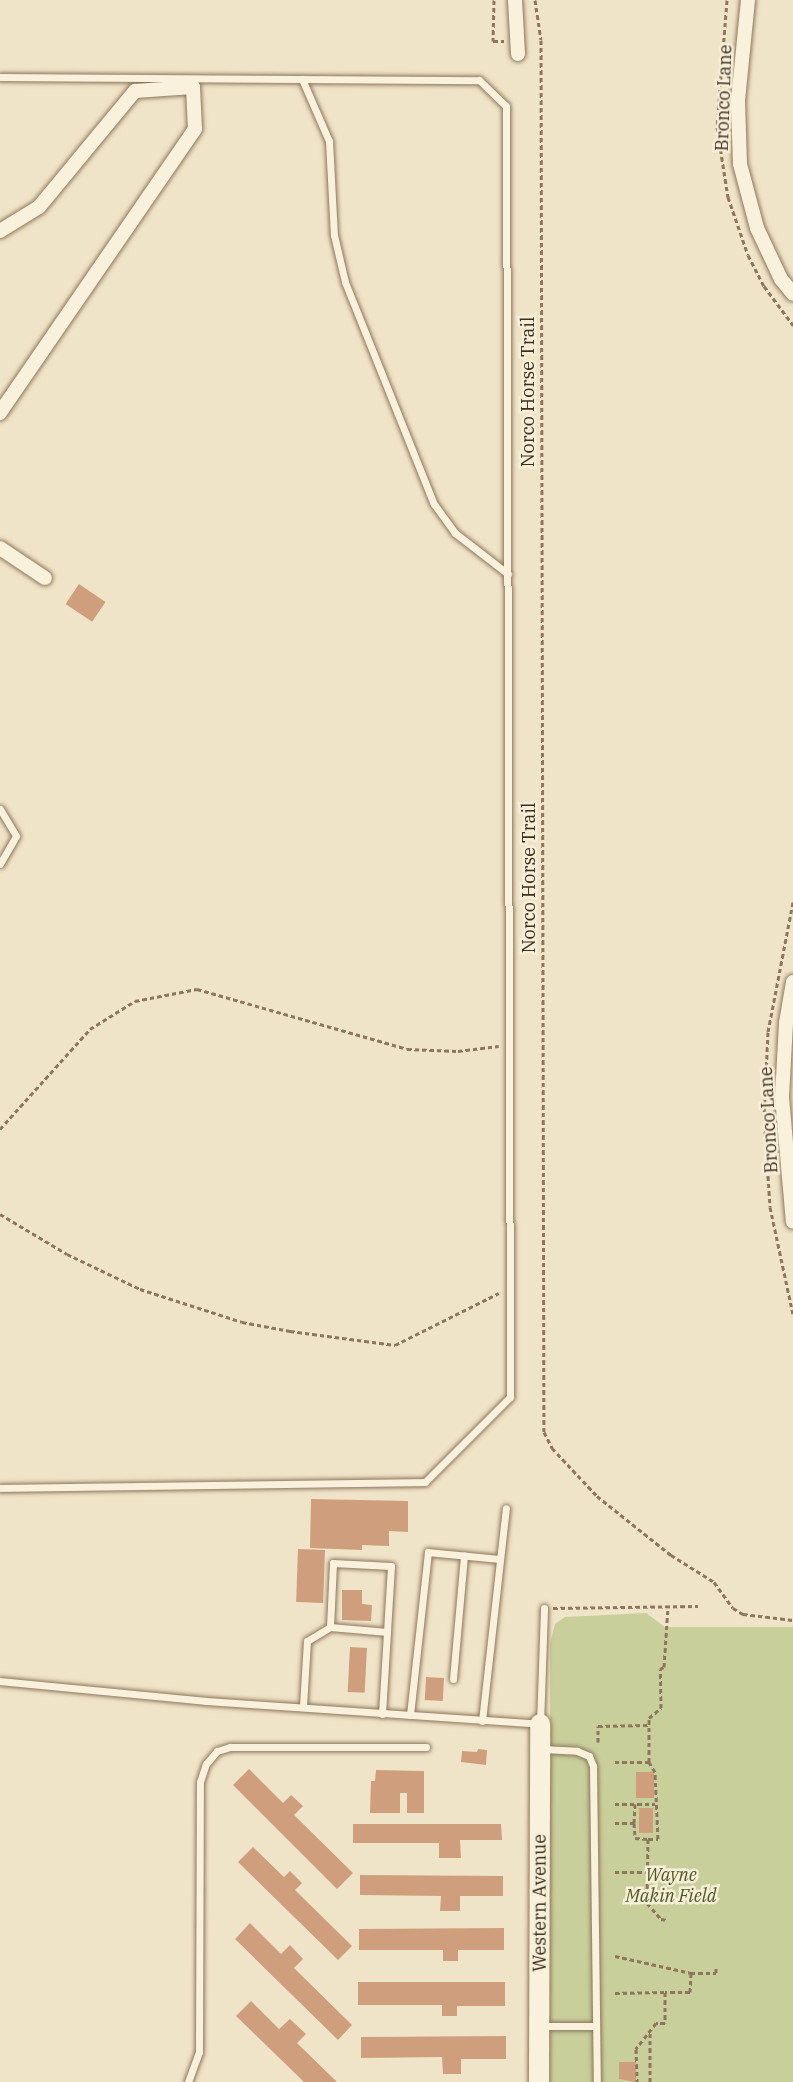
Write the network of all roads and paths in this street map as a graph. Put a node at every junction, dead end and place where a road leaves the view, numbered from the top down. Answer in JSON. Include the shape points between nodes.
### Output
{"nodes":[{"id":1,"x":515,"y":0,"type":"edge"},
{"id":2,"x":536,"y":0,"type":"edge"},
{"id":3,"x":748,"y":0,"type":"edge"},
{"id":4,"x":518,"y":54,"type":"dead end"},
{"id":5,"x":0,"y":77,"type":"edge"},
{"id":6,"x":302,"y":79,"type":"junction"},
{"id":7,"x":0,"y":231,"type":"edge"},
{"id":8,"x":793,"y":294,"type":"edge"},
{"id":9,"x":0,"y":413,"type":"edge"},
{"id":10,"x":0,"y":548,"type":"edge"},
{"id":11,"x":508,"y":574,"type":"junction"},
{"id":12,"x":45,"y":578,"type":"dead end"},
{"id":13,"x":0,"y":809,"type":"edge"},
{"id":14,"x":0,"y":864,"type":"edge"},
{"id":15,"x":793,"y":982,"type":"edge"},
{"id":16,"x":507,"y":1045,"type":"junction"},
{"id":17,"x":0,"y":1129,"type":"edge"},
{"id":18,"x":0,"y":1214,"type":"edge"},
{"id":19,"x":793,"y":1222,"type":"edge"},
{"id":20,"x":506,"y":1290,"type":"junction"},
{"id":21,"x":0,"y":1488,"type":"edge"},
{"id":22,"x":506,"y":1508,"type":"dead end"},
{"id":23,"x":464,"y":1555,"type":"junction"},
{"id":24,"x":499,"y":1559,"type":"junction"},
{"id":25,"x":668,"y":1606,"type":"junction"},
{"id":26,"x":698,"y":1606,"type":"dead end"},
{"id":27,"x":544,"y":1608,"type":"joint"},
{"id":28,"x":793,"y":1620,"type":"edge"},
{"id":29,"x":330,"y":1627,"type":"junction"},
{"id":30,"x":387,"y":1632,"type":"junction"},
{"id":31,"x":453,"y":1679,"type":"dead end"},
{"id":32,"x":0,"y":1681,"type":"edge"},
{"id":33,"x":303,"y":1706,"type":"junction"},
{"id":34,"x":382,"y":1714,"type":"junction"},
{"id":35,"x":410,"y":1715,"type":"junction"},
{"id":36,"x":482,"y":1721,"type":"junction"},
{"id":37,"x":540,"y":1724,"type":"junction"},
{"id":38,"x":649,"y":1725,"type":"junction"},
{"id":39,"x":598,"y":1742,"type":"dead end"},
{"id":40,"x":426,"y":1747,"type":"dead end"},
{"id":41,"x":540,"y":1749,"type":"junction"},
{"id":42,"x":615,"y":1762,"type":"dead end"},
{"id":43,"x":649,"y":1762,"type":"junction"},
{"id":44,"x":615,"y":1804,"type":"dead end"},
{"id":45,"x":635,"y":1804,"type":"junction"},
{"id":46,"x":655,"y":1804,"type":"junction"},
{"id":47,"x":615,"y":1823,"type":"dead end"},
{"id":48,"x":634,"y":1823,"type":"junction"},
{"id":49,"x":648,"y":1839,"type":"junction"},
{"id":50,"x":615,"y":1872,"type":"dead end"},
{"id":51,"x":647,"y":1872,"type":"junction"},
{"id":52,"x":667,"y":1920,"type":"dead end"},
{"id":53,"x":615,"y":1956,"type":"dead end"},
{"id":54,"x":716,"y":1968,"type":"dead end"},
{"id":55,"x":691,"y":1973,"type":"junction"},
{"id":56,"x":665,"y":1992,"type":"junction"},
{"id":57,"x":615,"y":1993,"type":"dead end"},
{"id":58,"x":539,"y":2026,"type":"junction"},
{"id":59,"x":596,"y":2026,"type":"junction"},
{"id":60,"x":650,"y":2031,"type":"junction"},
{"id":61,"x":188,"y":2082,"type":"edge"},
{"id":62,"x":539,"y":2082,"type":"edge"},
{"id":63,"x":597,"y":2082,"type":"edge"},
{"id":64,"x":637,"y":2082,"type":"edge"},
{"id":65,"x":650,"y":2082,"type":"edge"}],
"edges":[{"from":1,"to":4,"type":"street"},
{"from":2,"to":28,"type":"path","name":"Norco Horse Trail","via":[[541,39],[544,1432],[552,1448],[597,1496],[670,1555],[714,1582],[733,1608],[743,1614]]},
{"from":3,"to":8,"type":"street","name":"Bronco Lane","via":[[738,101],[740,164],[757,228],[781,279]]},
{"from":5,"to":6,"type":"lane"},
{"from":6,"to":11,"type":"lane","via":[[329,141],[334,235],[345,282],[434,504],[455,533]]},
{"from":6,"to":11,"type":"lane","via":[[479,80],[506,106]]},
{"from":7,"to":9,"type":"street","via":[[39,207],[135,91],[193,87],[195,129]]},
{"from":10,"to":12,"type":"street"},
{"from":11,"to":16,"type":"lane"},
{"from":13,"to":14,"type":"lane","via":[[16,836]]},
{"from":15,"to":19,"type":"street","name":"Bronco Lane","via":[[786,1023],[782,1097]]},
{"from":16,"to":17,"type":"path","via":[[458,1051],[407,1049],[196,989],[135,1001],[90,1029]]},
{"from":16,"to":20,"type":"lane"},
{"from":18,"to":20,"type":"path","via":[[67,1254],[140,1289],[242,1322],[344,1339],[395,1345]]},
{"from":20,"to":21,"type":"lane","via":[[510,1397],[425,1482]]},
{"from":22,"to":24,"type":"lane"},
{"from":23,"to":24,"type":"lane"},
{"from":23,"to":31,"type":"lane"},
{"from":23,"to":35,"type":"lane","via":[[428,1552]]},
{"from":24,"to":36,"type":"lane"},
{"from":25,"to":26,"type":"path"},
{"from":25,"to":27,"type":"path"},
{"from":25,"to":38,"type":"path","via":[[664,1668],[660,1668],[661,1708],[649,1718]]},
{"from":27,"to":37,"type":"lane"},
{"from":29,"to":30,"type":"lane"},
{"from":29,"to":30,"type":"lane","via":[[333,1563],[391,1566]]},
{"from":29,"to":33,"type":"lane","via":[[307,1641]]},
{"from":30,"to":34,"type":"lane"},
{"from":32,"to":33,"type":"lane"},
{"from":33,"to":34,"type":"lane"},
{"from":34,"to":35,"type":"lane"},
{"from":35,"to":36,"type":"lane"},
{"from":36,"to":37,"type":"lane"},
{"from":37,"to":41,"type":"street","name":"Western Avenue"},
{"from":38,"to":39,"type":"path","via":[[598,1726]]},
{"from":38,"to":43,"type":"path"},
{"from":40,"to":61,"type":"lane","via":[[230,1747],[217,1751],[206,1764],[200,1782],[199,2052]]},
{"from":41,"to":58,"type":"street","name":"Western Avenue"},
{"from":41,"to":59,"type":"lane","via":[[578,1751],[589,1755],[593,1766]]},
{"from":42,"to":43,"type":"path"},
{"from":43,"to":46,"type":"path","via":[[655,1772]]},
{"from":44,"to":45,"type":"path"},
{"from":45,"to":46,"type":"path"},
{"from":45,"to":48,"type":"path"},
{"from":46,"to":49,"type":"path","via":[[658,1839]]},
{"from":47,"to":48,"type":"path"},
{"from":48,"to":49,"type":"path","via":[[635,1838]]},
{"from":49,"to":51,"type":"path"},
{"from":50,"to":51,"type":"path"},
{"from":51,"to":52,"type":"path","via":[[647,1903],[661,1919]]},
{"from":53,"to":55,"type":"path"},
{"from":54,"to":55,"type":"path","via":[[716,1973]]},
{"from":55,"to":56,"type":"path","via":[[690,1992]]},
{"from":56,"to":57,"type":"path"},
{"from":56,"to":60,"type":"path","via":[[665,2023],[656,2023]]},
{"from":58,"to":59,"type":"lane"},
{"from":58,"to":62,"type":"street","name":"Western Avenue"},
{"from":59,"to":63,"type":"lane"},
{"from":60,"to":64,"type":"path","via":[[636,2049]]},
{"from":60,"to":65,"type":"path"}]}
